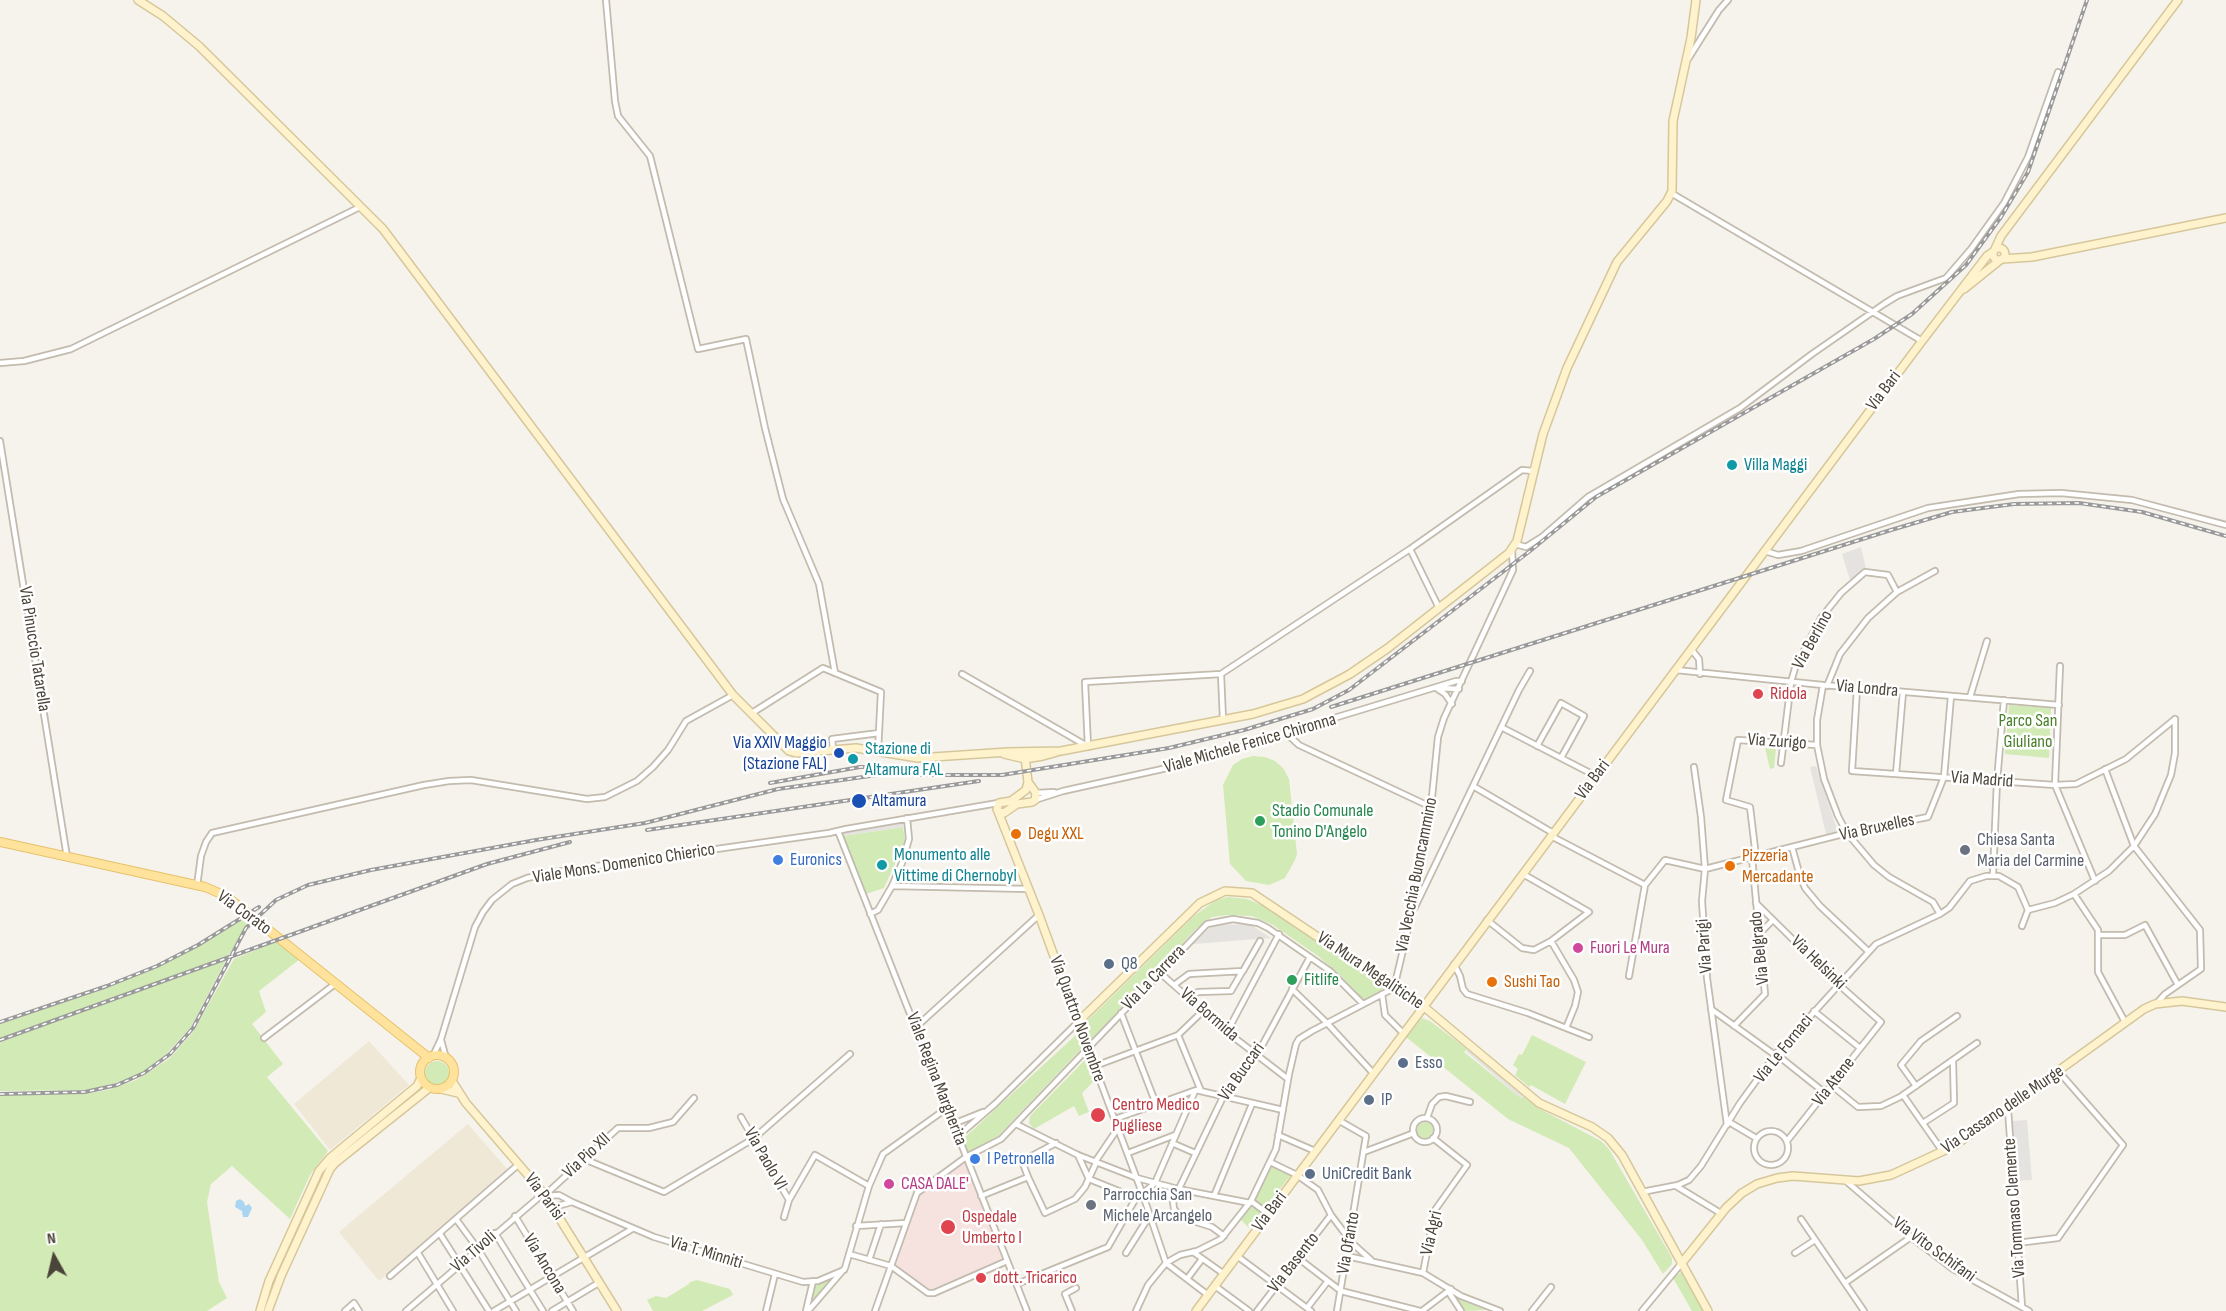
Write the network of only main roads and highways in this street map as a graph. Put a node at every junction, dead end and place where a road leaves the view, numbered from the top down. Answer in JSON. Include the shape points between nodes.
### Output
{"nodes":[{"id":1,"x":138,"y":0,"type":"edge"},
{"id":2,"x":1696,"y":0,"type":"edge"},
{"id":3,"x":2178,"y":0,"type":"edge"},
{"id":4,"x":2226,"y":218,"type":"edge"},
{"id":5,"x":2000,"y":254,"type":"junction"},
{"id":6,"x":1960,"y":292,"type":"junction"},
{"id":7,"x":993,"y":753,"type":"junction"},
{"id":8,"x":1025,"y":760,"type":"junction"},
{"id":9,"x":0,"y":842,"type":"edge"},
{"id":10,"x":1423,"y":1006,"type":"junction"},
{"id":11,"x":2226,"y":1007,"type":"edge"},
{"id":12,"x":1078,"y":1022,"type":"joint"},
{"id":13,"x":417,"y":1050,"type":"junction"},
{"id":14,"x":431,"y":1057,"type":"junction"},
{"id":15,"x":421,"y":1073,"type":"junction"},
{"id":16,"x":452,"y":1081,"type":"junction"},
{"id":17,"x":429,"y":1088,"type":"junction"},
{"id":18,"x":441,"y":1089,"type":"junction"},
{"id":19,"x":459,"y":1093,"type":"junction"},
{"id":20,"x":1681,"y":1264,"type":"junction"},
{"id":21,"x":260,"y":1311,"type":"edge"},
{"id":22,"x":268,"y":1311,"type":"edge"},
{"id":23,"x":617,"y":1311,"type":"edge"},
{"id":24,"x":1196,"y":1311,"type":"edge"},
{"id":25,"x":1708,"y":1311,"type":"edge"}],
"edges":[{"from":1,"to":7,"type":"main road","via":[[199,46],[389,238],[719,676],[789,751],[856,748],[918,758]]},
{"from":2,"to":8,"type":"main road","via":[[1673,121],[1671,193],[1617,262],[1557,393],[1527,504],[1509,553],[1388,648],[1303,699],[1252,714]]},
{"from":3,"to":5,"type":"main road","via":[[2005,232]]},
{"from":4,"to":5,"type":"main road","via":[[2022,258]]},
{"from":5,"to":6,"type":"main road"},
{"from":5,"to":6,"type":"main road","name":"Via Bari","via":[[1987,256]]},
{"from":6,"to":10,"type":"main road","name":"Via Bari"},
{"from":7,"to":8,"type":"main road"},
{"from":7,"to":8,"type":"main road"},
{"from":8,"to":12,"type":"main road","name":"Via Quattro Novembre","via":[[1030,793],[1002,808]]},
{"from":9,"to":13,"type":"main road","name":"Via Corato","via":[[197,886],[225,896]]},
{"from":10,"to":12,"type":"main road","name":"Via Mura Megalitiche","via":[[1261,897],[1244,891],[1225,891],[1200,903]]},
{"from":10,"to":20,"type":"main road","name":"Via Mura Megalitiche","via":[[1539,1103],[1608,1138],[1622,1155]]},
{"from":10,"to":24,"type":"main road","name":"Via Bari"},
{"from":11,"to":20,"type":"main road","name":"Via Cassano delle Murge","via":[[2192,1001],[2155,1004],[1943,1152],[1884,1177],[1844,1180],[1793,1176],[1757,1184],[1722,1214]]},
{"from":13,"to":14,"type":"main road","name":"Via Corato"},
{"from":13,"to":15,"type":"main road"},
{"from":14,"to":15,"type":"main road"},
{"from":14,"to":16,"type":"main road","via":[[446,1058],[452,1063]]},
{"from":15,"to":17,"type":"main road"},
{"from":15,"to":21,"type":"main road","via":[[417,1086],[319,1171],[269,1281]]},
{"from":16,"to":18,"type":"main road"},
{"from":16,"to":19,"type":"main road","name":"Via Parisi"},
{"from":17,"to":18,"type":"main road"},
{"from":17,"to":22,"type":"main road","via":[[330,1169]]},
{"from":18,"to":19,"type":"main road"},
{"from":19,"to":23,"type":"main road","name":"Via Parisi","via":[[554,1207]]},
{"from":20,"to":25,"type":"main road","name":"Via Mura Megalitiche"}]}
